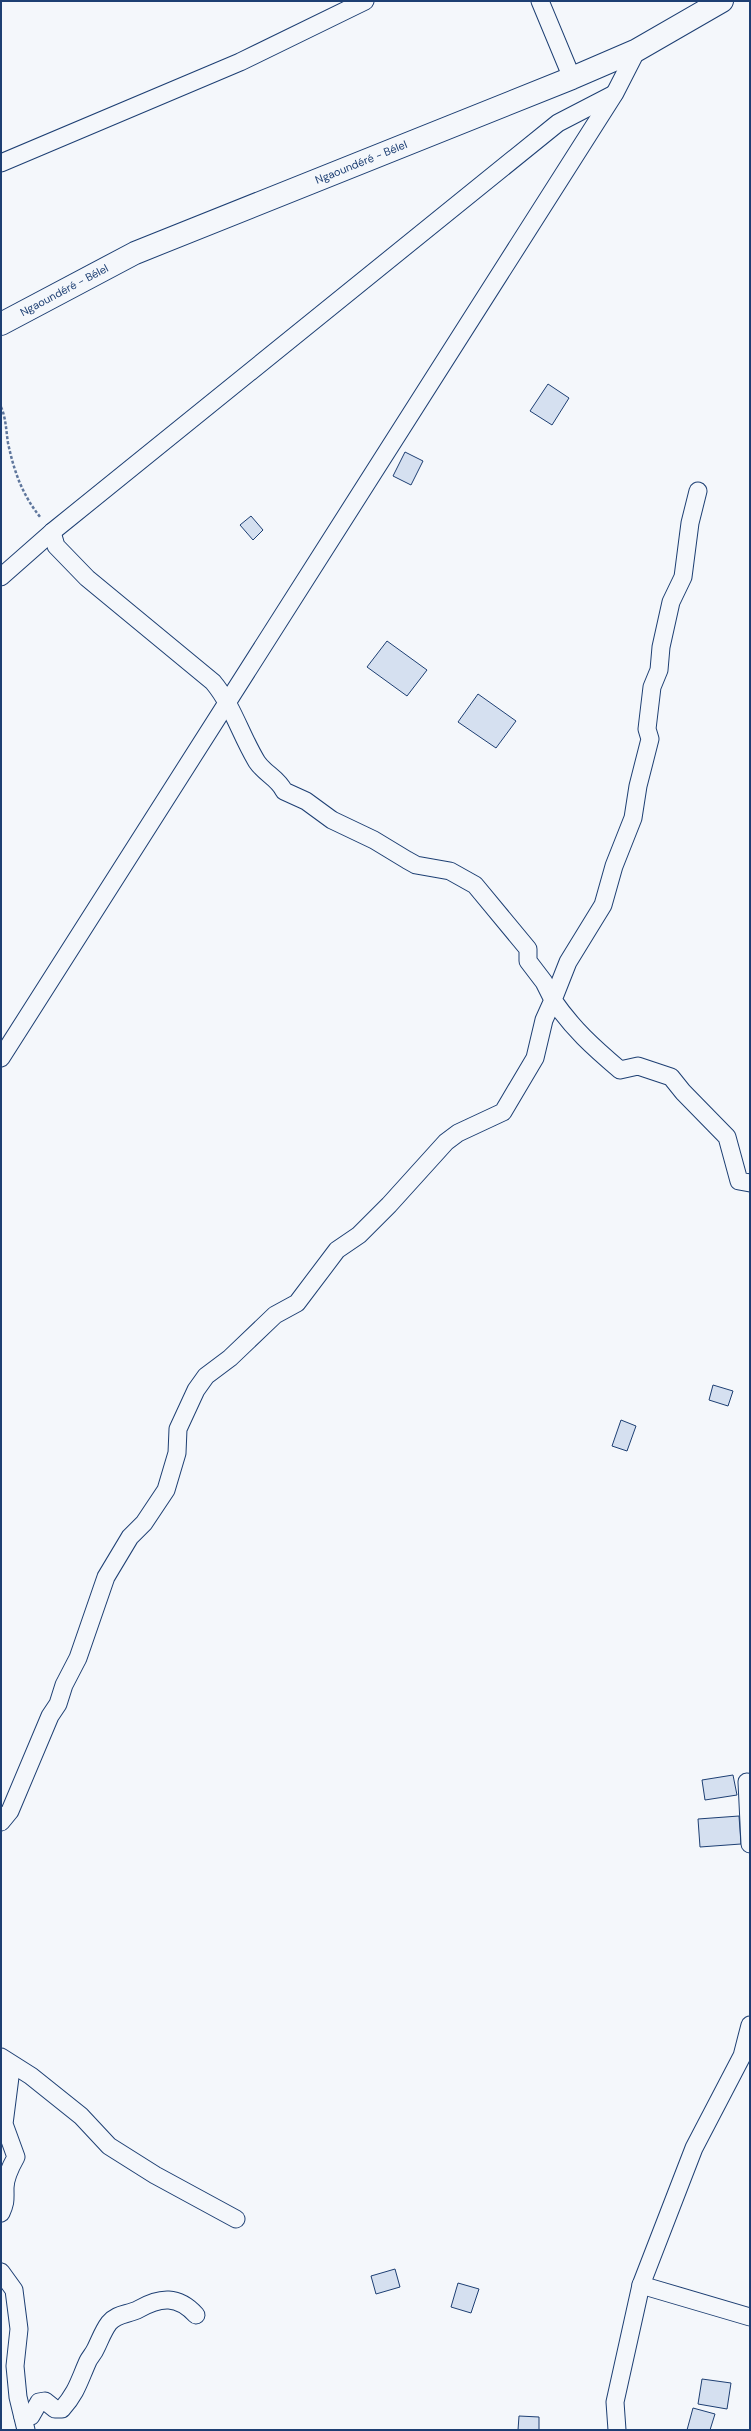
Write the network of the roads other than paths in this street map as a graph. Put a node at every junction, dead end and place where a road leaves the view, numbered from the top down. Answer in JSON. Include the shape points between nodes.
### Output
{"nodes":[{"id":1,"x":365,"y":1,"type":"edge"},
{"id":2,"x":540,"y":1,"type":"edge"},
{"id":3,"x":722,"y":1,"type":"edge"},
{"id":4,"x":637,"y":50,"type":"junction"},
{"id":5,"x":572,"y":78,"type":"junction"},
{"id":6,"x":615,"y":93,"type":"junction"},
{"id":7,"x":1,"y":164,"type":"edge"},
{"id":8,"x":1,"y":324,"type":"edge"},
{"id":9,"x":698,"y":491,"type":"dead end"},
{"id":10,"x":52,"y":532,"type":"junction"},
{"id":11,"x":1,"y":577,"type":"edge"},
{"id":12,"x":227,"y":702,"type":"junction"},
{"id":13,"x":553,"y":1000,"type":"junction"},
{"id":14,"x":1,"y":1058,"type":"edge"},
{"id":15,"x":750,"y":1183,"type":"edge"},
{"id":16,"x":747,"y":1782,"type":"dead end"},
{"id":17,"x":1,"y":1822,"type":"edge"},
{"id":18,"x":750,"y":1844,"type":"edge"},
{"id":19,"x":750,"y":2025,"type":"edge"},
{"id":20,"x":3,"y":2059,"type":"edge"},
{"id":21,"x":1,"y":2213,"type":"edge"},
{"id":22,"x":236,"y":2219,"type":"dead end"},
{"id":23,"x":1,"y":2272,"type":"edge"},
{"id":24,"x":641,"y":2284,"type":"junction"},
{"id":25,"x":196,"y":2315,"type":"dead end"},
{"id":26,"x":750,"y":2317,"type":"edge"},
{"id":27,"x":24,"y":2423,"type":"edge"},
{"id":28,"x":617,"y":2430,"type":"edge"}],
"edges":[{"from":1,"to":7,"type":"street","via":[[227,68]]},
{"from":2,"to":5,"type":"street"},
{"from":3,"to":4,"type":"main road","name":"Ngaoundéré - Bélel"},
{"from":4,"to":5,"type":"main road","name":"Ngaoundéré - Bélel"},
{"from":4,"to":6,"type":"street"},
{"from":5,"to":8,"type":"main road","name":"Ngaoundéré - Bélel","via":[[135,252]]},
{"from":6,"to":10,"type":"street","via":[[558,122]]},
{"from":6,"to":12,"type":"street"},
{"from":9,"to":13,"type":"street","via":[[690,523],[683,577],[672,602],[661,647],[659,670],[652,687],[647,729],[650,739],[633,818],[614,866],[603,905],[568,962]]},
{"from":10,"to":11,"type":"street"},
{"from":10,"to":12,"type":"street","via":[[56,546],[87,578],[202,672],[218,687]]},
{"from":12,"to":13,"type":"street","via":[[246,744],[258,763],[280,782],[284,791],[306,801],[332,820],[374,840],[416,865],[450,871],[475,885],[528,948],[528,961],[544,982]]},
{"from":12,"to":14,"type":"street"},
{"from":13,"to":15,"type":"street","via":[[591,1047],[620,1070],[638,1066],[671,1077],[682,1092],[727,1137],[739,1181]]},
{"from":13,"to":17,"type":"street","via":[[538,1037],[535,1058],[503,1112],[458,1133],[446,1142],[359,1235],[337,1250],[297,1303],[275,1315],[230,1358],[206,1376],[196,1390],[178,1429],[177,1453],[166,1490],[144,1523],[130,1537],[106,1577],[78,1658],[50,1716],[10,1811]]},
{"from":16,"to":18,"type":"street"},
{"from":19,"to":24,"type":"street","via":[[742,2056],[694,2148]]},
{"from":20,"to":21,"type":"street","via":[[9,2083],[4,2124],[16,2157],[7,2179],[7,2197]]},
{"from":20,"to":22,"type":"street","via":[[31,2076],[81,2116],[109,2146],[155,2175]]},
{"from":23,"to":27,"type":"street","via":[[14,2290],[19,2329],[16,2366],[18,2397]]},
{"from":24,"to":26,"type":"street"},
{"from":24,"to":28,"type":"street","via":[[615,2402]]},
{"from":25,"to":27,"type":"street","via":[[182,2303],[166,2299],[144,2304],[139,2309],[116,2316],[104,2330],[76,2392],[62,2409],[55,2409],[45,2401],[39,2402]]}]}
